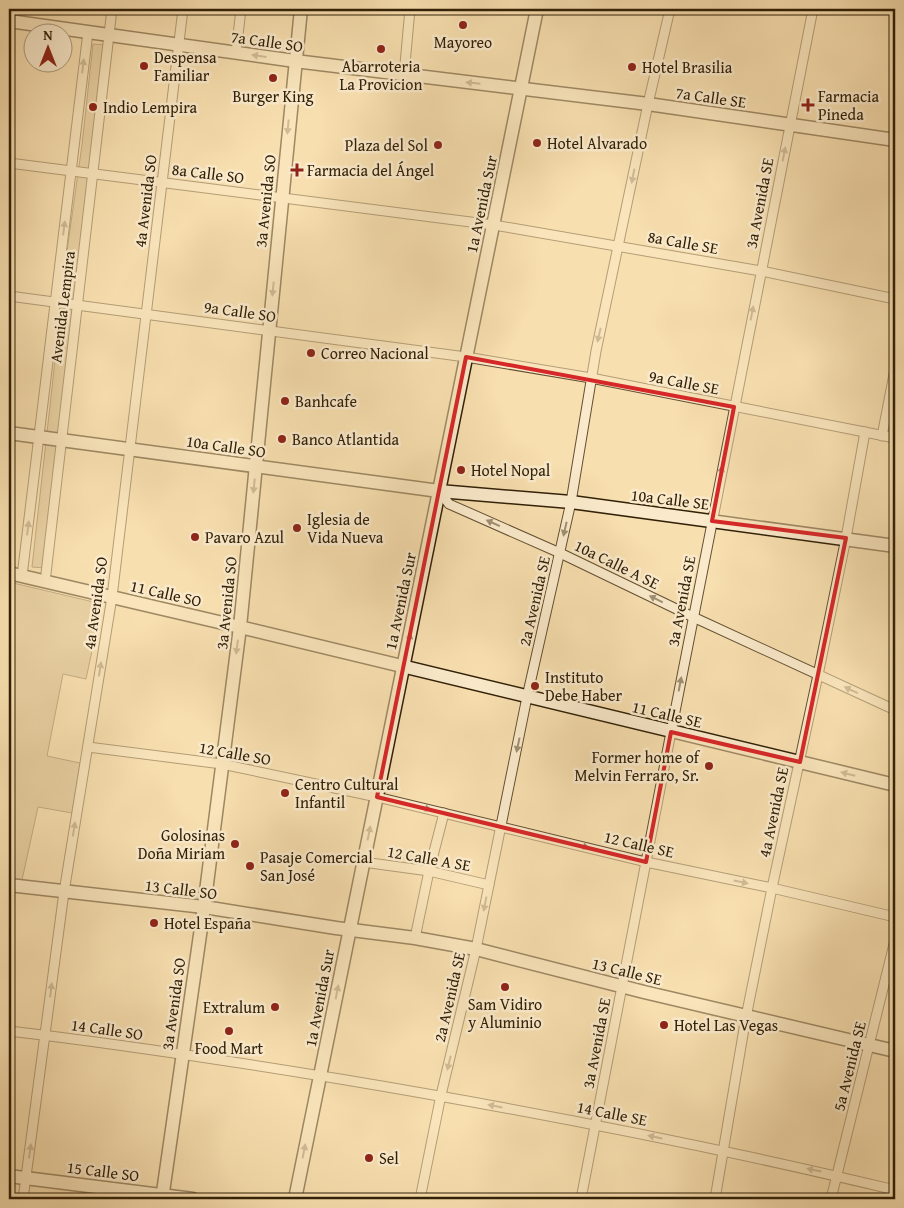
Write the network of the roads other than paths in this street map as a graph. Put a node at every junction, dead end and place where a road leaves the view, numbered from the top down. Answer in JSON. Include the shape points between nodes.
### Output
{"nodes":[{"id":1,"x":112,"y":9,"type":"edge"},
{"id":2,"x":183,"y":9,"type":"edge"},
{"id":3,"x":241,"y":9,"type":"edge"},
{"id":4,"x":301,"y":9,"type":"edge"},
{"id":5,"x":410,"y":9,"type":"edge"},
{"id":6,"x":537,"y":9,"type":"edge"},
{"id":7,"x":670,"y":9,"type":"edge"},
{"id":8,"x":813,"y":9,"type":"edge"},
{"id":9,"x":9,"y":21,"type":"edge"},
{"id":10,"x":88,"y":32,"type":"junction"},
{"id":11,"x":109,"y":36,"type":"junction"},
{"id":12,"x":179,"y":46,"type":"junction"},
{"id":13,"x":236,"y":53,"type":"junction"},
{"id":14,"x":295,"y":62,"type":"junction"},
{"id":15,"x":404,"y":75,"type":"junction"},
{"id":16,"x":521,"y":88,"type":"junction"},
{"id":17,"x":648,"y":104,"type":"junction"},
{"id":18,"x":790,"y":124,"type":"junction"},
{"id":19,"x":895,"y":140,"type":"edge"},
{"id":20,"x":9,"y":164,"type":"edge"},
{"id":21,"x":71,"y":171,"type":"junction"},
{"id":22,"x":93,"y":174,"type":"junction"},
{"id":23,"x":162,"y":183,"type":"junction"},
{"id":24,"x":282,"y":198,"type":"junction"},
{"id":25,"x":494,"y":224,"type":"junction"},
{"id":26,"x":619,"y":246,"type":"junction"},
{"id":27,"x":761,"y":271,"type":"junction"},
{"id":28,"x":9,"y":296,"type":"edge"},
{"id":29,"x":895,"y":299,"type":"edge"},
{"id":30,"x":55,"y":302,"type":"junction"},
{"id":31,"x":78,"y":305,"type":"junction"},
{"id":32,"x":146,"y":314,"type":"junction"},
{"id":33,"x":269,"y":330,"type":"junction"},
{"id":34,"x":466,"y":357,"type":"junction"},
{"id":35,"x":895,"y":369,"type":"edge"},
{"id":36,"x":591,"y":378,"type":"junction"},
{"id":37,"x":734,"y":407,"type":"junction"},
{"id":38,"x":865,"y":432,"type":"junction"},
{"id":39,"x":9,"y":433,"type":"edge"},
{"id":40,"x":882,"y":436,"type":"junction"},
{"id":41,"x":39,"y":437,"type":"junction"},
{"id":42,"x":895,"y":438,"type":"edge"},
{"id":43,"x":62,"y":440,"type":"junction"},
{"id":44,"x":130,"y":449,"type":"junction"},
{"id":45,"x":256,"y":466,"type":"junction"},
{"id":46,"x":439,"y":491,"type":"junction"},
{"id":47,"x":572,"y":502,"type":"junction"},
{"id":48,"x":712,"y":521,"type":"junction"},
{"id":49,"x":846,"y":538,"type":"junction"},
{"id":50,"x":895,"y":546,"type":"edge"},
{"id":51,"x":560,"y":552,"type":"junction"},
{"id":52,"x":9,"y":573,"type":"edge"},
{"id":53,"x":22,"y":576,"type":"junction"},
{"id":54,"x":45,"y":582,"type":"junction"},
{"id":55,"x":112,"y":597,"type":"junction"},
{"id":56,"x":693,"y":617,"type":"junction"},
{"id":57,"x":240,"y":627,"type":"junction"},
{"id":58,"x":403,"y":667,"type":"junction"},
{"id":59,"x":818,"y":675,"type":"junction"},
{"id":60,"x":527,"y":697,"type":"junction"},
{"id":61,"x":895,"y":710,"type":"edge"},
{"id":62,"x":671,"y":732,"type":"junction"},
{"id":63,"x":88,"y":747,"type":"junction"},
{"id":64,"x":800,"y":762,"type":"junction"},
{"id":65,"x":222,"y":764,"type":"junction"},
{"id":66,"x":895,"y":785,"type":"edge"},
{"id":67,"x":377,"y":797,"type":"junction"},
{"id":68,"x":444,"y":813,"type":"junction"},
{"id":69,"x":501,"y":827,"type":"junction"},
{"id":70,"x":363,"y":862,"type":"junction"},
{"id":71,"x":646,"y":862,"type":"junction"},
{"id":72,"x":429,"y":871,"type":"junction"},
{"id":73,"x":9,"y":885,"type":"edge"},
{"id":74,"x":489,"y":885,"type":"junction"},
{"id":75,"x":772,"y":888,"type":"junction"},
{"id":76,"x":64,"y":892,"type":"junction"},
{"id":77,"x":204,"y":907,"type":"junction"},
{"id":78,"x":895,"y":917,"type":"edge"},
{"id":79,"x":350,"y":930,"type":"junction"},
{"id":80,"x":415,"y":938,"type":"junction"},
{"id":81,"x":895,"y":940,"type":"edge"},
{"id":82,"x":476,"y":949,"type":"junction"},
{"id":83,"x":622,"y":987,"type":"junction"},
{"id":84,"x":746,"y":1017,"type":"junction"},
{"id":85,"x":9,"y":1031,"type":"edge"},
{"id":86,"x":45,"y":1035,"type":"junction"},
{"id":87,"x":870,"y":1045,"type":"junction"},
{"id":88,"x":895,"y":1051,"type":"edge"},
{"id":89,"x":182,"y":1054,"type":"junction"},
{"id":90,"x":320,"y":1076,"type":"junction"},
{"id":91,"x":441,"y":1096,"type":"junction"},
{"id":92,"x":596,"y":1124,"type":"junction"},
{"id":93,"x":724,"y":1151,"type":"junction"},
{"id":94,"x":9,"y":1176,"type":"edge"},
{"id":95,"x":837,"y":1176,"type":"junction"},
{"id":96,"x":26,"y":1178,"type":"junction"},
{"id":97,"x":895,"y":1190,"type":"edge"},
{"id":98,"x":163,"y":1197,"type":"edge"},
{"id":99,"x":24,"y":1199,"type":"edge"},
{"id":100,"x":193,"y":1199,"type":"edge"},
{"id":101,"x":294,"y":1199,"type":"edge"},
{"id":102,"x":420,"y":1199,"type":"edge"},
{"id":103,"x":581,"y":1199,"type":"edge"},
{"id":104,"x":715,"y":1199,"type":"edge"},
{"id":105,"x":832,"y":1199,"type":"edge"}],
"edges":[{"from":1,"to":11,"type":"street","name":"Avenida Lempira"},
{"from":2,"to":12,"type":"street","name":"4a Avenida SO"},
{"from":3,"to":13,"type":"street"},
{"from":4,"to":14,"type":"street","name":"3a Avenida SO"},
{"from":5,"to":15,"type":"street"},
{"from":6,"to":16,"type":"street","name":"1a Avenida Sur"},
{"from":7,"to":17,"type":"street","name":"2a Avenida SE"},
{"from":8,"to":18,"type":"street","name":"3a Avenida SE"},
{"from":9,"to":10,"type":"street","name":"7a Calle SO"},
{"from":10,"to":11,"type":"street","name":"7a Calle SO"},
{"from":21,"to":10,"type":"street","name":"Avenida Lempira","one_way":true},
{"from":11,"to":12,"type":"street","name":"7a Calle SO"},
{"from":11,"to":22,"type":"street","name":"Avenida Lempira"},
{"from":12,"to":13,"type":"street","name":"7a Calle SO"},
{"from":12,"to":23,"type":"street","name":"4a Avenida SO"},
{"from":14,"to":13,"type":"street","name":"7a Calle SO","one_way":true},
{"from":14,"to":15,"type":"street","name":"7a Calle SO"},
{"from":14,"to":24,"type":"street","name":"3a Avenida SO","one_way":true},
{"from":16,"to":15,"type":"street","name":"7a Calle SO","one_way":true},
{"from":16,"to":17,"type":"street","name":"7a Calle SE"},
{"from":16,"to":25,"type":"street","name":"1a Avenida Sur"},
{"from":17,"to":18,"type":"street","name":"7a Calle SE"},
{"from":17,"to":26,"type":"street","name":"2a Avenida SE","one_way":true},
{"from":18,"to":19,"type":"street","name":"7a Calle SE"},
{"from":27,"to":18,"type":"street","name":"3a Avenida SE","one_way":true},
{"from":20,"to":21,"type":"street","name":"8a Calle SO"},
{"from":21,"to":22,"type":"street","name":"8a Calle SO"},
{"from":30,"to":21,"type":"street","name":"Avenida Lempira","one_way":true},
{"from":22,"to":23,"type":"street","name":"8a Calle SO"},
{"from":22,"to":31,"type":"street","name":"Avenida Lempira"},
{"from":23,"to":24,"type":"street","name":"8a Calle SO"},
{"from":23,"to":32,"type":"street","name":"4a Avenida SO"},
{"from":24,"to":25,"type":"street","name":"8a Calle SO"},
{"from":24,"to":33,"type":"street","name":"3a Avenida SO","one_way":true},
{"from":25,"to":26,"type":"street","name":"8a Calle SE"},
{"from":25,"to":34,"type":"street","name":"1a Avenida Sur"},
{"from":26,"to":27,"type":"street","name":"8a Calle SE"},
{"from":26,"to":36,"type":"street","name":"2a Avenida SE","one_way":true},
{"from":27,"to":29,"type":"street","name":"8a Calle SE"},
{"from":37,"to":27,"type":"street","name":"3a Avenida SE","one_way":true},
{"from":28,"to":30,"type":"street","name":"9a Calle SO"},
{"from":30,"to":31,"type":"street","name":"9a Calle SO"},
{"from":30,"to":41,"type":"street","name":"Avenida Lempira"},
{"from":31,"to":32,"type":"street","name":"9a Calle SO"},
{"from":31,"to":43,"type":"street","name":"Avenida Lempira"},
{"from":32,"to":33,"type":"street","name":"9a Calle SO"},
{"from":32,"to":44,"type":"street","name":"4a Avenida SO"},
{"from":33,"to":34,"type":"street","name":"9a Calle SO"},
{"from":33,"to":45,"type":"street","name":"3a Avenida SO"},
{"from":34,"to":36,"type":"street","name":"9a Calle SE"},
{"from":34,"to":46,"type":"street","name":"1a Avenida Sur"},
{"from":35,"to":40,"type":"street"},
{"from":36,"to":37,"type":"street","name":"9a Calle SE"},
{"from":36,"to":47,"type":"street","name":"2a Avenida SE"},
{"from":37,"to":38,"type":"street","name":"9a Calle SE"},
{"from":48,"to":37,"type":"street","name":"3a Avenida SE","one_way":true},
{"from":38,"to":40,"type":"street","name":"9a Calle SE"},
{"from":38,"to":49,"type":"street","name":"4a Avenida SE"},
{"from":39,"to":41,"type":"street","name":"10a Calle SO"},
{"from":40,"to":42,"type":"street","name":"9a Calle SE"},
{"from":41,"to":43,"type":"street","name":"10a Calle SO"},
{"from":53,"to":41,"type":"street","name":"Avenida Lempira","one_way":true},
{"from":43,"to":44,"type":"street","name":"10a Calle SO"},
{"from":43,"to":54,"type":"street","name":"Avenida Lempira"},
{"from":44,"to":45,"type":"street","name":"10a Calle SO"},
{"from":44,"to":55,"type":"street","name":"4a Avenida SO"},
{"from":45,"to":46,"type":"street","name":"10a Calle SO"},
{"from":45,"to":57,"type":"street","name":"3a Avenida SO","one_way":true},
{"from":46,"to":47,"type":"street","name":"10a Calle SE"},
{"from":51,"to":46,"type":"street","name":"10a Calle A SE","one_way":true,"via":[[449,504]]},
{"from":58,"to":46,"type":"street","name":"1a Avenida Sur","one_way":true},
{"from":47,"to":48,"type":"street","name":"10a Calle SE"},
{"from":47,"to":51,"type":"street","name":"2a Avenida SE","one_way":true},
{"from":48,"to":49,"type":"street","name":"10a Calle SE"},
{"from":48,"to":56,"type":"street","name":"3a Avenida SE"},
{"from":49,"to":50,"type":"street","name":"10a Calle SE"},
{"from":49,"to":59,"type":"street","name":"4a Avenida SE"},
{"from":56,"to":51,"type":"street","name":"10a Calle A SE","one_way":true},
{"from":51,"to":60,"type":"street","name":"2a Avenida SE"},
{"from":52,"to":53,"type":"street","name":"11 Calle SO"},
{"from":53,"to":54,"type":"street","name":"11 Calle SO"},
{"from":54,"to":55,"type":"street","name":"11 Calle SO"},
{"from":55,"to":57,"type":"street","name":"11 Calle SO"},
{"from":63,"to":55,"type":"street","name":"4a Avenida SO","one_way":true},
{"from":56,"to":59,"type":"street","name":"10a Calle A SE"},
{"from":62,"to":56,"type":"street","name":"3a Avenida SE","one_way":true},
{"from":57,"to":58,"type":"street","name":"11 Calle SO"},
{"from":57,"to":65,"type":"street","name":"3a Avenida SO","one_way":true},
{"from":58,"to":60,"type":"street","name":"11 Calle SE"},
{"from":58,"to":67,"type":"street","name":"1a Avenida Sur"},
{"from":61,"to":59,"type":"street","name":"10a Calle A SE","one_way":true},
{"from":59,"to":64,"type":"street","name":"4a Avenida SE"},
{"from":60,"to":62,"type":"street","name":"11 Calle SE"},
{"from":60,"to":69,"type":"street","name":"2a Avenida SE","one_way":true},
{"from":62,"to":64,"type":"street","name":"11 Calle SE"},
{"from":62,"to":71,"type":"street","name":"3a Avenida SE"},
{"from":63,"to":65,"type":"street","name":"12 Calle SO"},
{"from":76,"to":63,"type":"street","name":"4a Avenida SO","one_way":true},
{"from":66,"to":64,"type":"street","name":"11 Calle SE","one_way":true},
{"from":64,"to":75,"type":"street","name":"4a Avenida SE"},
{"from":65,"to":67,"type":"street","name":"12 Calle SO"},
{"from":65,"to":77,"type":"street","name":"3a Avenida SO"},
{"from":67,"to":68,"type":"street","name":"12 Calle SE","one_way":true},
{"from":70,"to":67,"type":"street","name":"1a Avenida Sur","one_way":true},
{"from":68,"to":69,"type":"street","name":"12 Calle SE"},
{"from":68,"to":72,"type":"street"},
{"from":69,"to":71,"type":"street","name":"12 Calle SE","one_way":true},
{"from":69,"to":74,"type":"street","name":"2a Avenida SE"},
{"from":70,"to":72,"type":"street","name":"12 Calle A SE"},
{"from":70,"to":79,"type":"street","name":"1a Avenida Sur"},
{"from":71,"to":75,"type":"street","name":"12 Calle SE","one_way":true},
{"from":71,"to":83,"type":"street","name":"3a Avenida SE"},
{"from":72,"to":74,"type":"street","name":"12 Calle A SE"},
{"from":72,"to":80,"type":"street"},
{"from":73,"to":76,"type":"street","name":"13 Calle SO"},
{"from":74,"to":82,"type":"street","name":"2a Avenida SE","one_way":true},
{"from":75,"to":78,"type":"street","name":"12 Calle SE"},
{"from":75,"to":84,"type":"street","name":"4a Avenida SE"},
{"from":76,"to":77,"type":"street","name":"13 Calle SO"},
{"from":86,"to":76,"type":"street","name":"4a Avenida SO","one_way":true},
{"from":77,"to":79,"type":"street","name":"13 Calle SO"},
{"from":77,"to":89,"type":"street","name":"3a Avenida SO"},
{"from":79,"to":80,"type":"street","name":"13 Calle SE"},
{"from":90,"to":79,"type":"street","name":"1a Avenida Sur","one_way":true},
{"from":80,"to":82,"type":"street","name":"13 Calle SE"},
{"from":81,"to":87,"type":"street","name":"5a Avenida SE"},
{"from":82,"to":83,"type":"street","name":"13 Calle SE"},
{"from":82,"to":91,"type":"street","name":"2a Avenida SE","one_way":true},
{"from":83,"to":84,"type":"street","name":"13 Calle SE"},
{"from":83,"to":92,"type":"street","name":"3a Avenida SE"},
{"from":84,"to":87,"type":"street","name":"13 Calle SE"},
{"from":84,"to":93,"type":"street","name":"4a Avenida SE"},
{"from":85,"to":86,"type":"street","name":"14 Calle SO"},
{"from":86,"to":89,"type":"street","name":"14 Calle SO"},
{"from":96,"to":86,"type":"street","name":"4a Avenida SO","one_way":true},
{"from":87,"to":88,"type":"street","name":"13 Calle SE"},
{"from":87,"to":95,"type":"street","name":"5a Avenida SE"},
{"from":89,"to":90,"type":"street","name":"14 Calle SO"},
{"from":89,"to":98,"type":"street","name":"3a Avenida SO"},
{"from":90,"to":91,"type":"street","name":"14 Calle SE"},
{"from":101,"to":90,"type":"street","name":"1a Avenida Sur","one_way":true},
{"from":92,"to":91,"type":"street","name":"14 Calle SE","one_way":true},
{"from":91,"to":102,"type":"street","name":"2a Avenida SE"},
{"from":93,"to":92,"type":"street","name":"14 Calle SE","one_way":true},
{"from":92,"to":103,"type":"street","name":"3a Avenida SE"},
{"from":95,"to":93,"type":"street","name":"14 Calle SE","one_way":true},
{"from":93,"to":104,"type":"street","name":"4a Avenida SE"},
{"from":94,"to":96,"type":"street","name":"15 Calle SO"},
{"from":95,"to":97,"type":"street","name":"14 Calle SE"},
{"from":95,"to":105,"type":"street","name":"5a Avenida SE"},
{"from":96,"to":98,"type":"street","name":"15 Calle SO"},
{"from":96,"to":99,"type":"street","name":"4a Avenida SO"},
{"from":98,"to":100,"type":"street","name":"15 Calle SO"}]}
